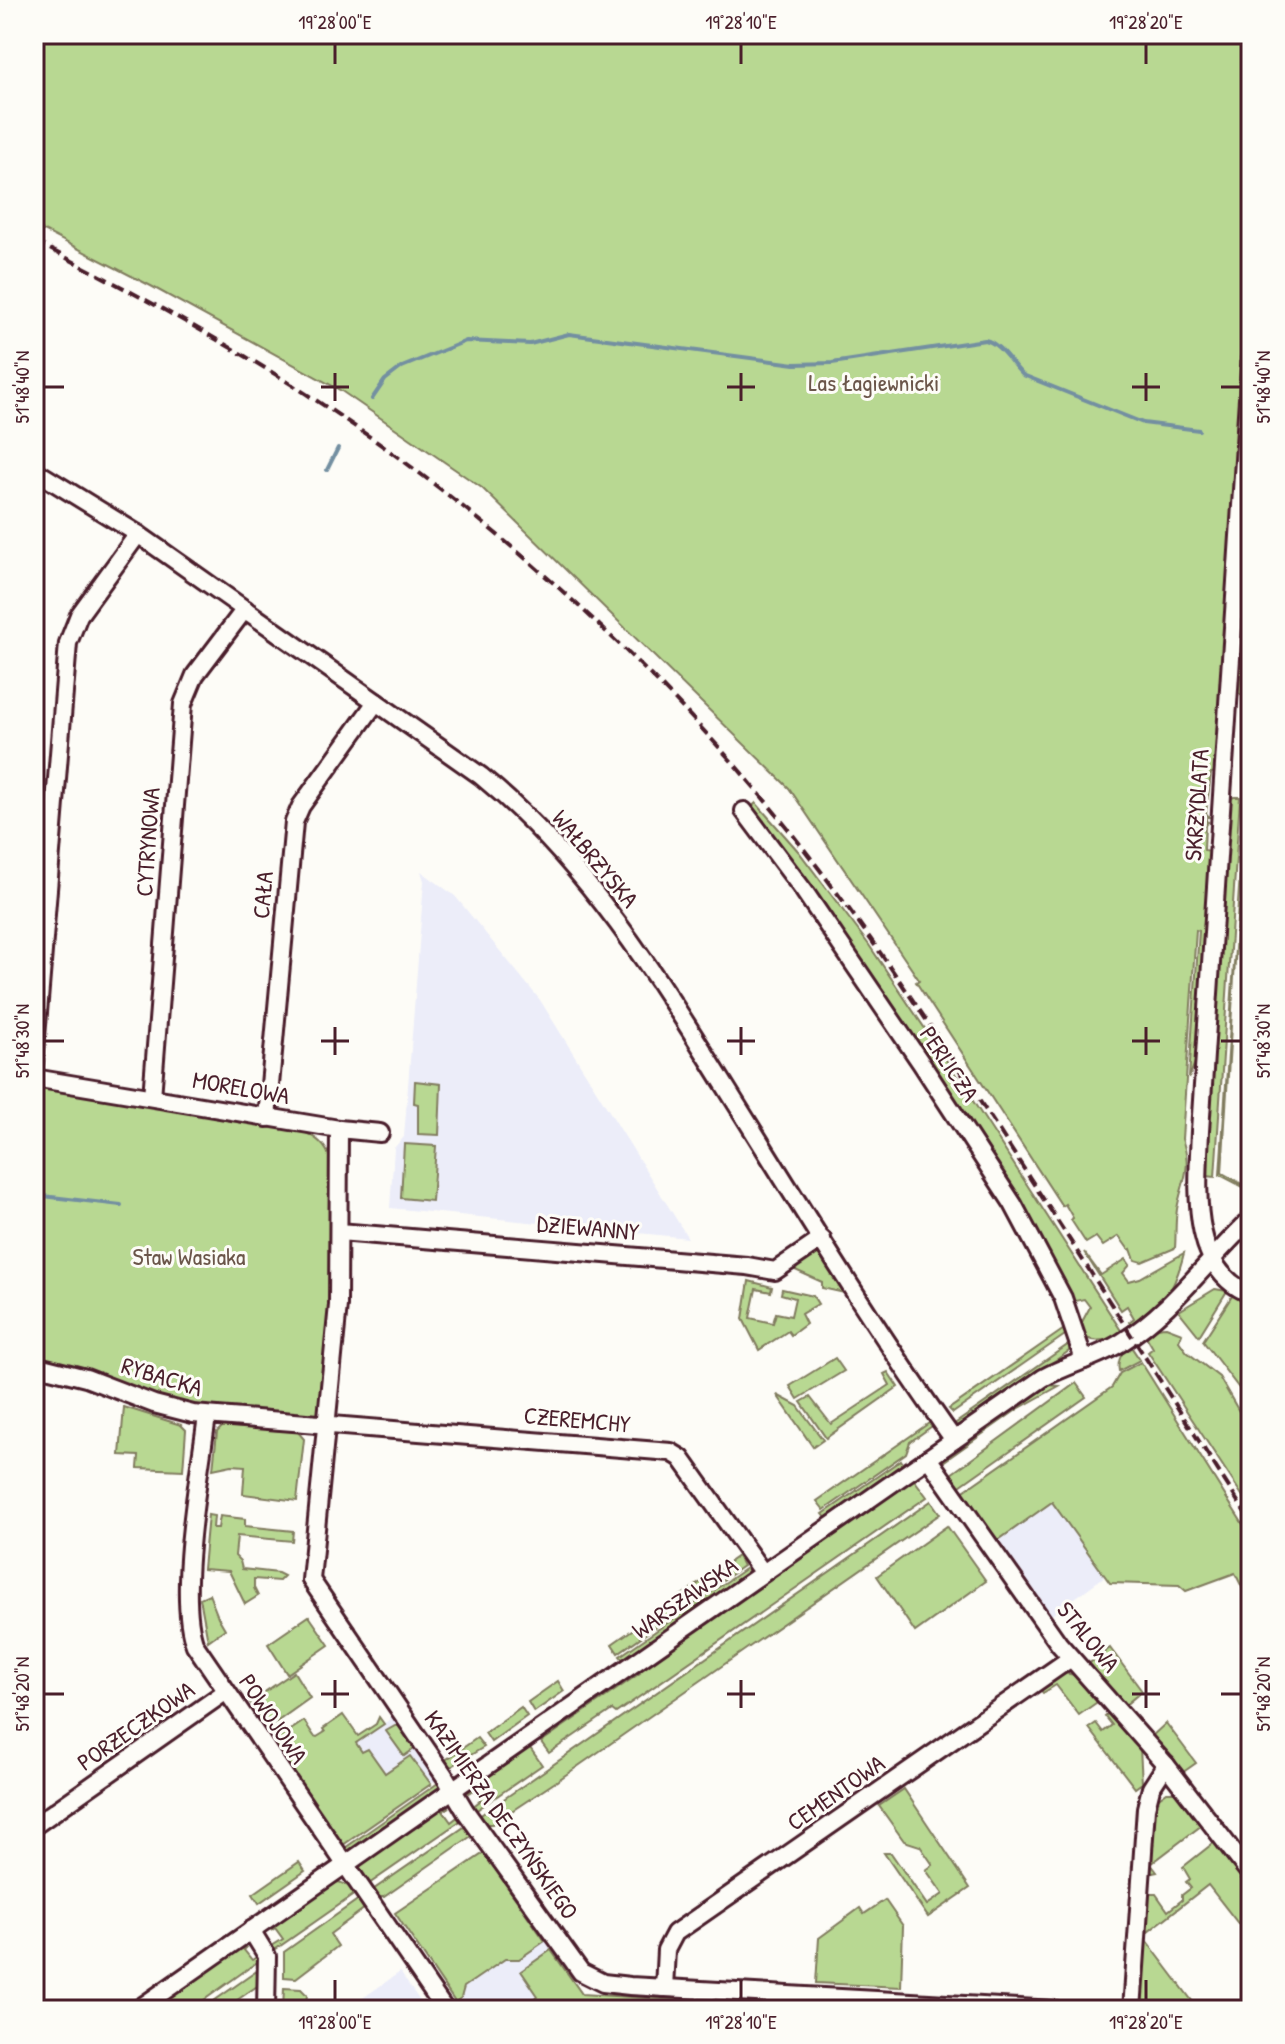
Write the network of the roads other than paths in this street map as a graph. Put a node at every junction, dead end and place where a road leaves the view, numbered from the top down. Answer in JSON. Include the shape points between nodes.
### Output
{"nodes":[{"id":1,"x":1251,"y":353,"type":"edge"},
{"id":2,"x":34,"y":470,"type":"edge"},
{"id":3,"x":1247,"y":472,"type":"edge"},
{"id":4,"x":138,"y":534,"type":"junction"},
{"id":5,"x":245,"y":609,"type":"junction"},
{"id":6,"x":376,"y":702,"type":"junction"},
{"id":7,"x":744,"y":811,"type":"dead end"},
{"id":8,"x":34,"y":1062,"type":"edge"},
{"id":9,"x":34,"y":1078,"type":"edge"},
{"id":10,"x":152,"y":1097,"type":"junction"},
{"id":11,"x":267,"y":1118,"type":"junction"},
{"id":12,"x":339,"y":1129,"type":"junction"},
{"id":13,"x":380,"y":1133,"type":"dead end"},
{"id":14,"x":1251,"y":1219,"type":"edge"},
{"id":15,"x":339,"y":1232,"type":"junction"},
{"id":16,"x":822,"y":1239,"type":"junction"},
{"id":17,"x":1212,"y":1258,"type":"junction"},
{"id":18,"x":1251,"y":1294,"type":"edge"},
{"id":19,"x":1084,"y":1360,"type":"junction"},
{"id":20,"x":34,"y":1365,"type":"edge"},
{"id":21,"x":207,"y":1416,"type":"junction"},
{"id":22,"x":326,"y":1425,"type":"junction"},
{"id":23,"x":954,"y":1440,"type":"junction"},
{"id":24,"x":928,"y":1458,"type":"junction"},
{"id":25,"x":763,"y":1573,"type":"junction"},
{"id":26,"x":1071,"y":1658,"type":"junction"},
{"id":27,"x":225,"y":1692,"type":"junction"},
{"id":28,"x":1166,"y":1765,"type":"junction"},
{"id":29,"x":452,"y":1790,"type":"junction"},
{"id":30,"x":34,"y":1826,"type":"edge"},
{"id":31,"x":344,"y":1866,"type":"junction"},
{"id":32,"x":1251,"y":1875,"type":"edge"},
{"id":33,"x":251,"y":1930,"type":"junction"},
{"id":34,"x":664,"y":1988,"type":"junction"},
{"id":35,"x":1014,"y":2008,"type":"edge"},
{"id":36,"x":137,"y":2010,"type":"edge"},
{"id":37,"x":266,"y":2010,"type":"edge"},
{"id":38,"x":445,"y":2010,"type":"edge"},
{"id":39,"x":1055,"y":2010,"type":"edge"},
{"id":40,"x":1132,"y":2010,"type":"edge"}],
"edges":[{"from":1,"to":3,"type":"street","name":"SKRZYDLATA"},
{"from":2,"to":4,"type":"street","name":"WAŁBRZYSKA"},
{"from":3,"to":17,"type":"street","name":"SKRZYDLATA","via":[[1200,1131],[1198,1210]]},
{"from":4,"to":5,"type":"street","name":"WAŁBRZYSKA"},
{"from":4,"to":8,"type":"street","via":[[79,615],[68,643]]},
{"from":5,"to":6,"type":"street","name":"WAŁBRZYSKA"},
{"from":5,"to":10,"type":"street","name":"CYTRYNOWA","via":[[195,675],[183,704]]},
{"from":6,"to":11,"type":"street","name":"CAŁA","via":[[294,822]]},
{"from":6,"to":16,"type":"street","name":"WAŁBRZYSKA","via":[[519,807],[572,865],[654,973]]},
{"from":7,"to":19,"type":"street","name":"PERLICZA","via":[[804,891],[1013,1204],[1063,1298]]},
{"from":9,"to":10,"type":"street","name":"MORELOWA"},
{"from":10,"to":11,"type":"street","name":"MORELOWA"},
{"from":11,"to":12,"type":"street","name":"MORELOWA"},
{"from":12,"to":13,"type":"street","name":"MORELOWA"},
{"from":12,"to":15,"type":"street"},
{"from":14,"to":17,"type":"street","name":"WARSZAWSKA"},
{"from":15,"to":16,"type":"street","name":"DZIEWANNY","via":[[775,1271]]},
{"from":15,"to":22,"type":"street","name":"KAZIMIERZA DECZYŃSKIEGO"},
{"from":16,"to":23,"type":"street","name":"WAŁBRZYSKA"},
{"from":17,"to":18,"type":"street","via":[[1230,1284]]},
{"from":17,"to":19,"type":"street","name":"WARSZAWSKA","via":[[1153,1320],[1120,1344]]},
{"from":19,"to":23,"type":"street","name":"WARSZAWSKA","via":[[1043,1378]]},
{"from":20,"to":21,"type":"street","name":"RYBACKA"},
{"from":21,"to":22,"type":"street","name":"RYBACKA"},
{"from":21,"to":27,"type":"street","name":"POWOJOWA","via":[[188,1616],[195,1645]]},
{"from":22,"to":25,"type":"street","name":"CZEREMCHY","via":[[671,1452],[681,1458]]},
{"from":22,"to":29,"type":"street","name":"KAZIMIERZA DECZYŃSKIEGO","via":[[311,1580]]},
{"from":23,"to":24,"type":"street","name":"WARSZAWSKA"},
{"from":24,"to":25,"type":"street","name":"WARSZAWSKA"},
{"from":24,"to":26,"type":"street","name":"STALOWA"},
{"from":25,"to":29,"type":"street","name":"WARSZAWSKA"},
{"from":26,"to":28,"type":"street","name":"STALOWA"},
{"from":26,"to":34,"type":"street","name":"CEMENTOWA","via":[[675,1933],[666,1950]]},
{"from":27,"to":30,"type":"street","name":"PORZECZKOWA"},
{"from":27,"to":31,"type":"street","name":"POWOJOWA"},
{"from":28,"to":32,"type":"street","name":"STALOWA"},
{"from":28,"to":40,"type":"street","via":[[1146,1808]]},
{"from":29,"to":31,"type":"street","name":"WARSZAWSKA"},
{"from":29,"to":34,"type":"street","name":"KAZIMIERZA DECZYŃSKIEGO","via":[[581,1972],[603,1983]]},
{"from":31,"to":33,"type":"street","name":"WARSZAWSKA"},
{"from":31,"to":38,"type":"street","name":"POWOJOWA"},
{"from":33,"to":36,"type":"street","name":"WARSZAWSKA"},
{"from":33,"to":37,"type":"street","via":[[267,1956]]},
{"from":34,"to":35,"type":"street","name":"KAZIMIERZA DECZYŃSKIEGO"},
{"from":35,"to":39,"type":"street","name":"KAZIMIERZA DECZYŃSKIEGO"}]}
